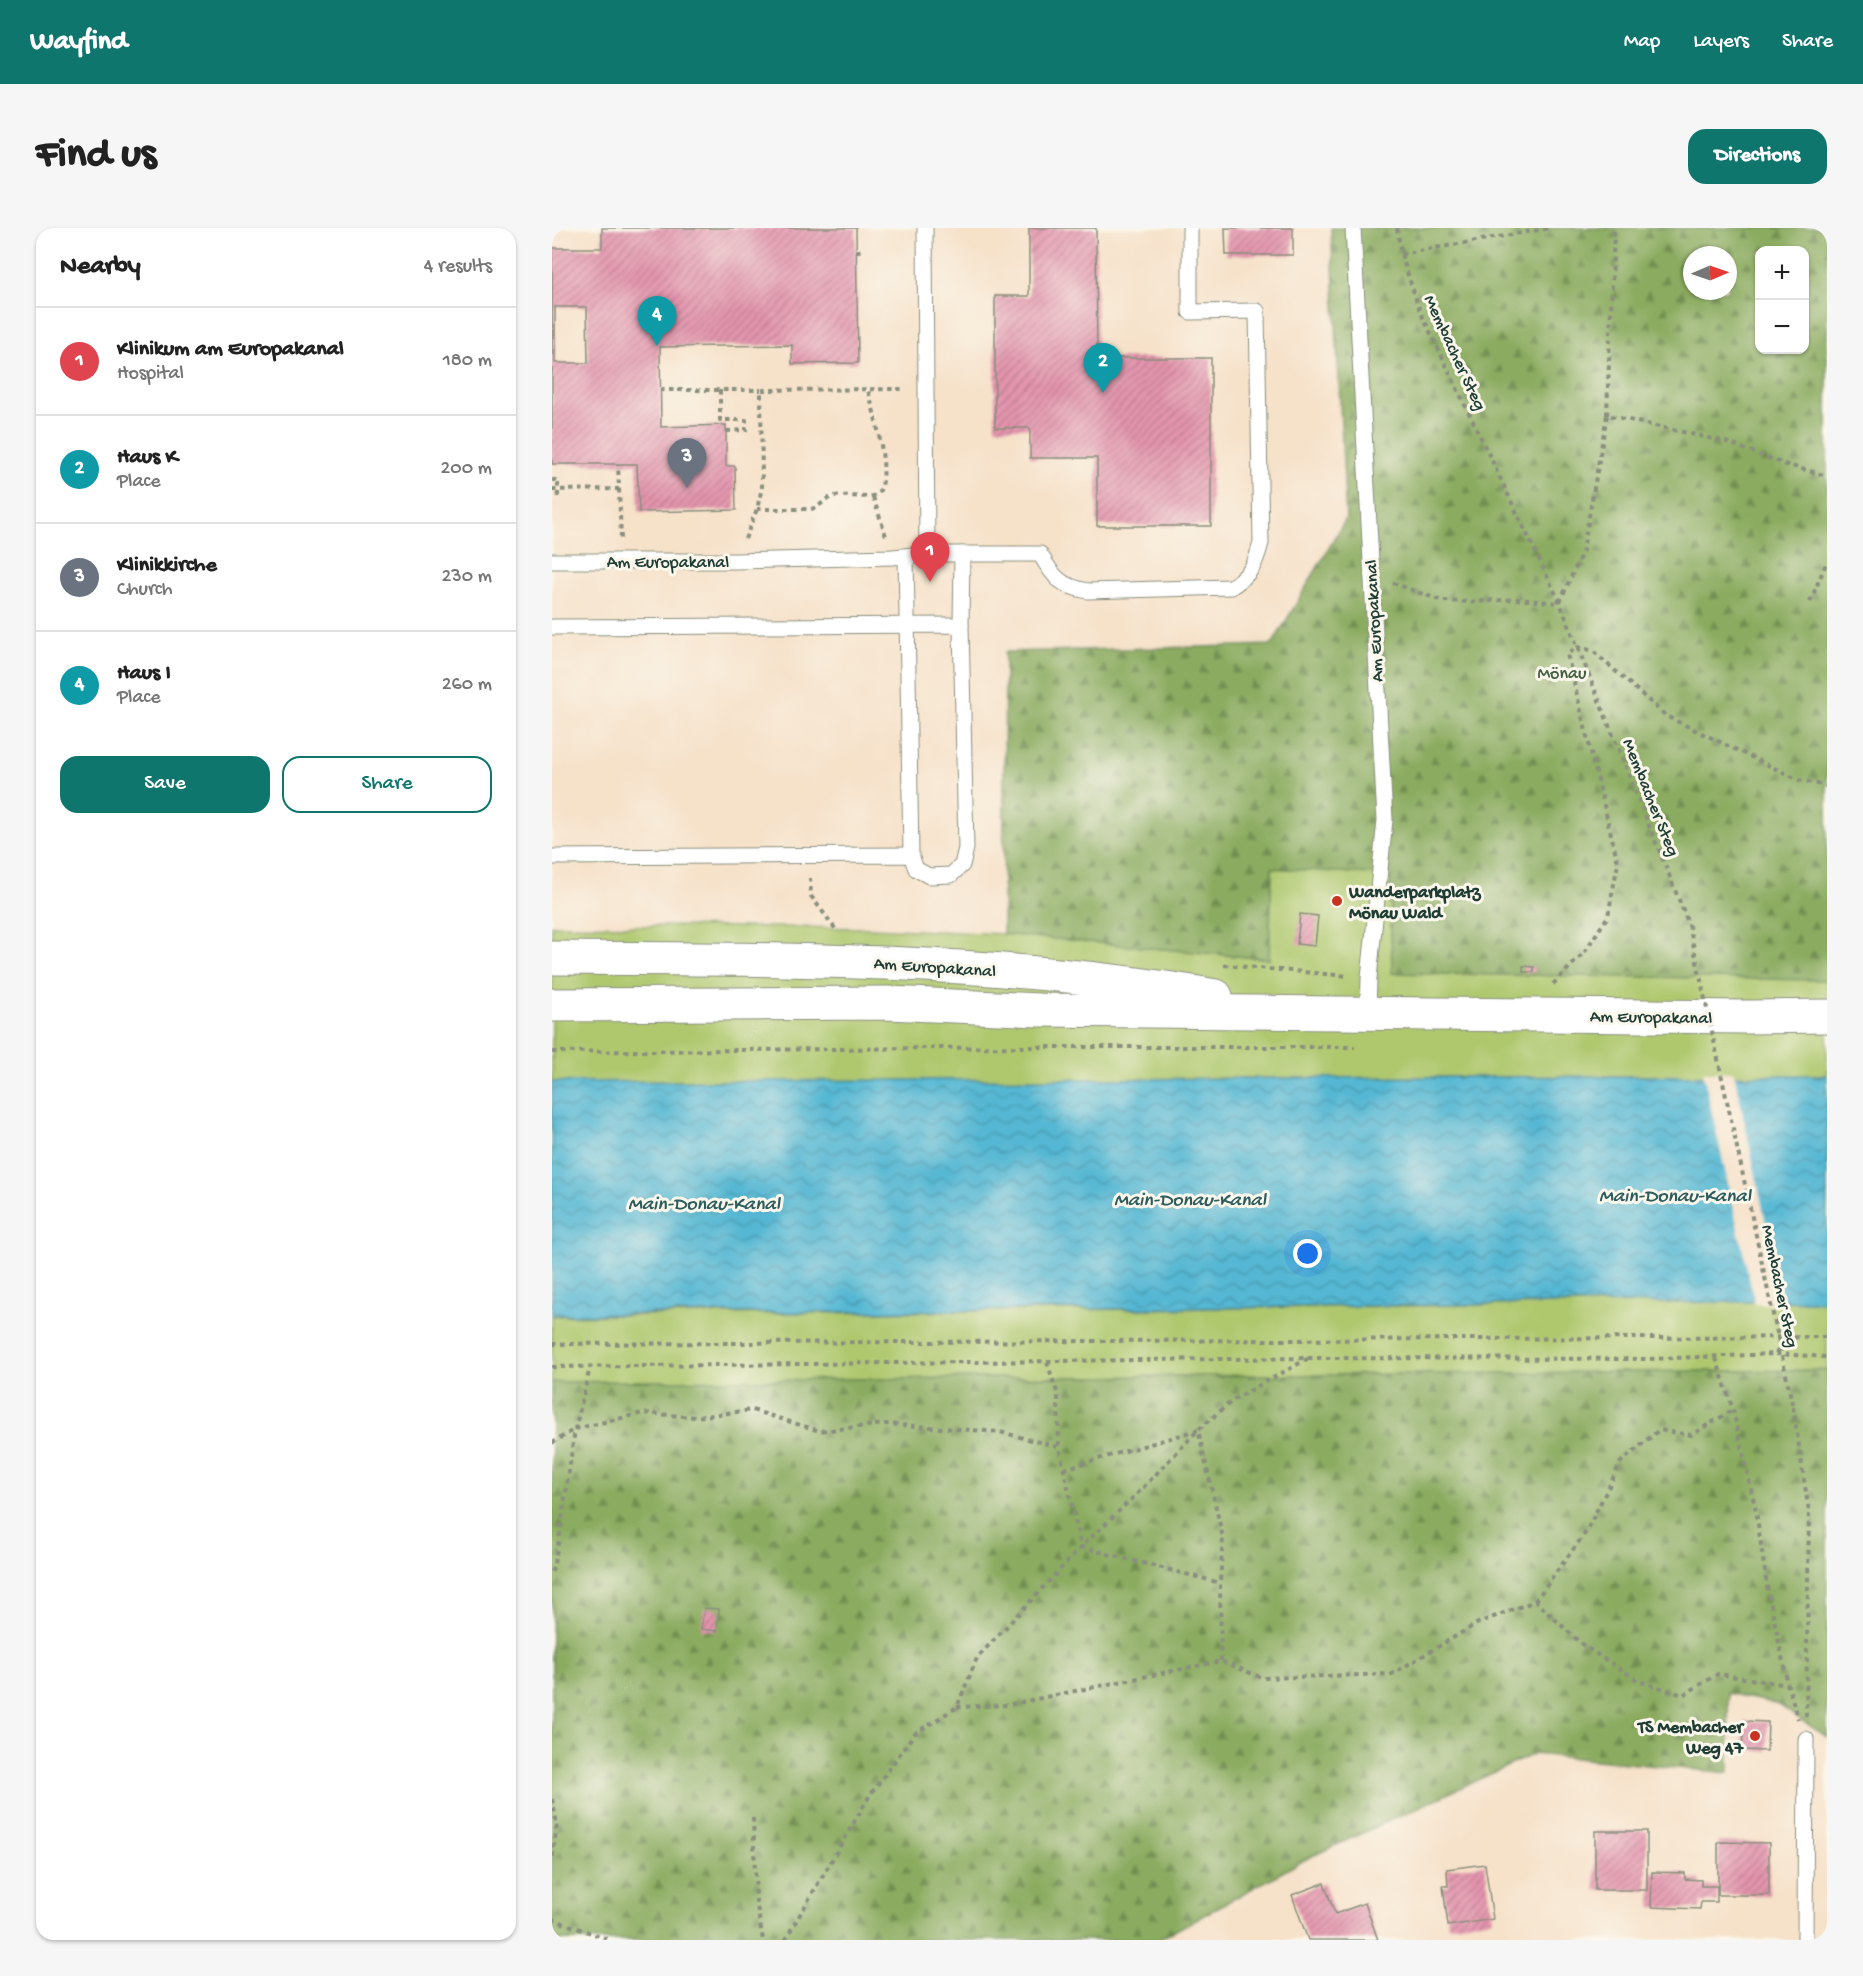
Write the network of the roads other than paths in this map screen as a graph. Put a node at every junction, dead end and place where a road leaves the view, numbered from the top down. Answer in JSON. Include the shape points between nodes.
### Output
{"nodes":[{"id":1,"x":925,"y":228,"type":"edge"},
{"id":2,"x":1190,"y":228,"type":"edge"},
{"id":3,"x":1353,"y":228,"type":"edge"},
{"id":4,"x":927,"y":554,"type":"junction"},
{"id":5,"x":962,"y":554,"type":"junction"},
{"id":6,"x":899,"y":557,"type":"junction"},
{"id":7,"x":552,"y":561,"type":"edge"},
{"id":8,"x":907,"y":625,"type":"junction"},
{"id":9,"x":961,"y":625,"type":"junction"},
{"id":10,"x":552,"y":627,"type":"edge"},
{"id":11,"x":910,"y":855,"type":"junction"},
{"id":12,"x":552,"y":857,"type":"edge"},
{"id":13,"x":552,"y":958,"type":"edge"},
{"id":14,"x":552,"y":1005,"type":"edge"},
{"id":15,"x":1315,"y":1013,"type":"junction"},
{"id":16,"x":1368,"y":1013,"type":"junction"},
{"id":17,"x":1827,"y":1016,"type":"edge"},
{"id":18,"x":1806,"y":1739,"type":"road end"},
{"id":19,"x":1805,"y":1940,"type":"edge"}],
"edges":[{"from":1,"to":4,"type":"lane"},
{"from":2,"to":5,"type":"lane","name":"Am Europakanal","via":[[1190,312],[1257,311],[1261,543],[1255,566],[1231,587],[1088,591],[1071,588],[1052,575],[1040,554]]},
{"from":3,"to":16,"type":"lane","name":"Am Europakanal","via":[[1385,820]]},
{"from":4,"to":5,"type":"lane","name":"Am Europakanal"},
{"from":4,"to":6,"type":"lane","name":"Am Europakanal"},
{"from":5,"to":9,"type":"lane"},
{"from":6,"to":7,"type":"lane","name":"Am Europakanal"},
{"from":6,"to":8,"type":"lane"},
{"from":8,"to":9,"type":"lane"},
{"from":8,"to":10,"type":"lane"},
{"from":8,"to":11,"type":"lane"},
{"from":9,"to":11,"type":"lane","via":[[964,856],[962,865],[951,875],[929,876],[916,868]]},
{"from":11,"to":12,"type":"lane"},
{"from":13,"to":15,"type":"main road","name":"Am Europakanal","via":[[909,963],[1170,988]]},
{"from":14,"to":15,"type":"main road","name":"Am Europakanal","via":[[888,1003],[1039,1010]]},
{"from":15,"to":16,"type":"main road","name":"Am Europakanal"},
{"from":16,"to":17,"type":"main road","name":"Am Europakanal"},
{"from":18,"to":19,"type":"lane"}]}
